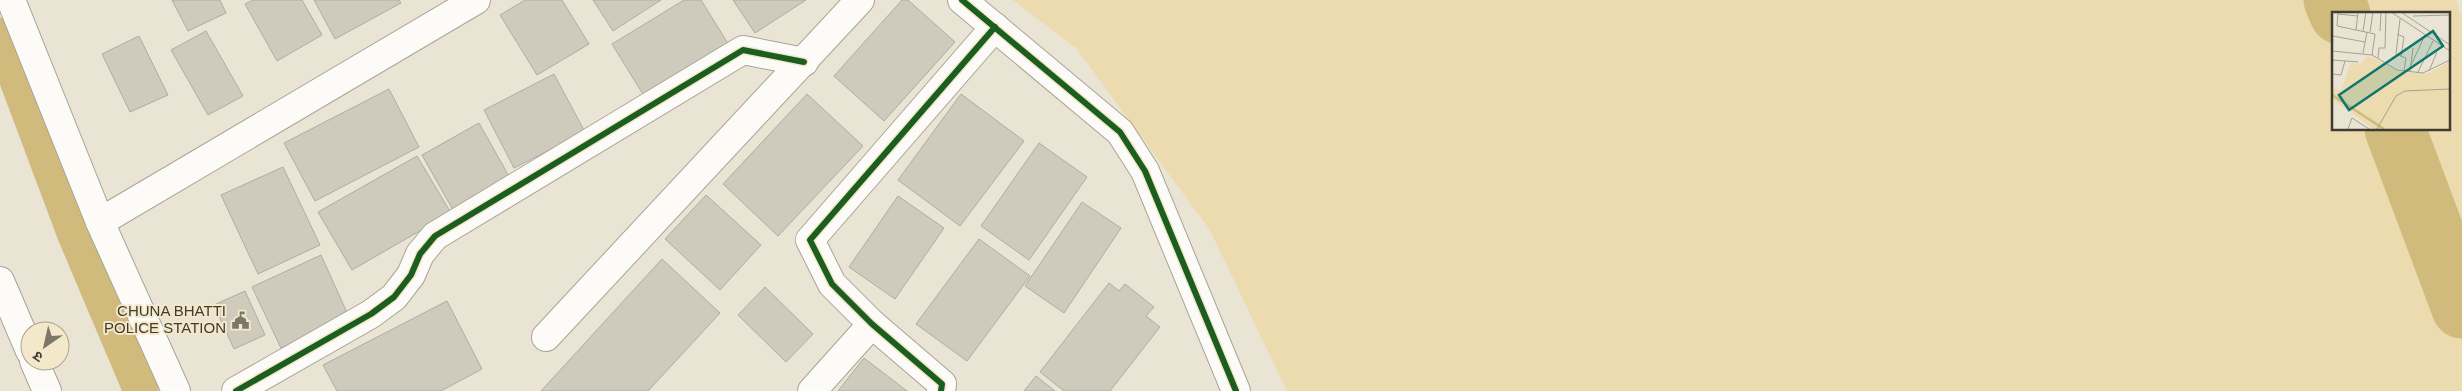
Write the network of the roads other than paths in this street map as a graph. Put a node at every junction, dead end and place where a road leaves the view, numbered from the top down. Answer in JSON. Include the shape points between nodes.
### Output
{"nodes":[{"id":1,"x":11,"y":0,"type":"edge"},
{"id":2,"x":476,"y":0,"type":"edge"},
{"id":3,"x":860,"y":0,"type":"edge"},
{"id":4,"x":962,"y":0,"type":"edge"},
{"id":5,"x":995,"y":27,"type":"junction"},
{"id":6,"x":804,"y":62,"type":"junction"},
{"id":7,"x":100,"y":222,"type":"junction"},
{"id":8,"x":0,"y":281,"type":"edge"},
{"id":9,"x":872,"y":324,"type":"junction"},
{"id":10,"x":20,"y":328,"type":"edge"},
{"id":11,"x":546,"y":337,"type":"dead end"},
{"id":12,"x":38,"y":371,"type":"edge"},
{"id":13,"x":47,"y":391,"type":"edge"},
{"id":14,"x":176,"y":391,"type":"edge"},
{"id":15,"x":236,"y":391,"type":"edge"},
{"id":16,"x":812,"y":391,"type":"edge"},
{"id":17,"x":941,"y":391,"type":"edge"},
{"id":18,"x":1236,"y":391,"type":"edge"}],
"edges":[{"from":1,"to":7,"type":"street"},
{"from":2,"to":7,"type":"street"},
{"from":3,"to":6,"type":"street"},
{"from":4,"to":5,"type":"street"},
{"from":5,"to":9,"type":"street","via":[[810,240],[832,284]]},
{"from":5,"to":18,"type":"street","via":[[1120,132],[1145,171]]},
{"from":6,"to":11,"type":"street"},
{"from":6,"to":15,"type":"street","via":[[742,50],[435,236],[394,297],[371,314]]},
{"from":7,"to":14,"type":"street"},
{"from":8,"to":10,"type":"street"},
{"from":9,"to":16,"type":"street"},
{"from":9,"to":17,"type":"street","via":[[942,384]]},
{"from":12,"to":13,"type":"street"}]}
